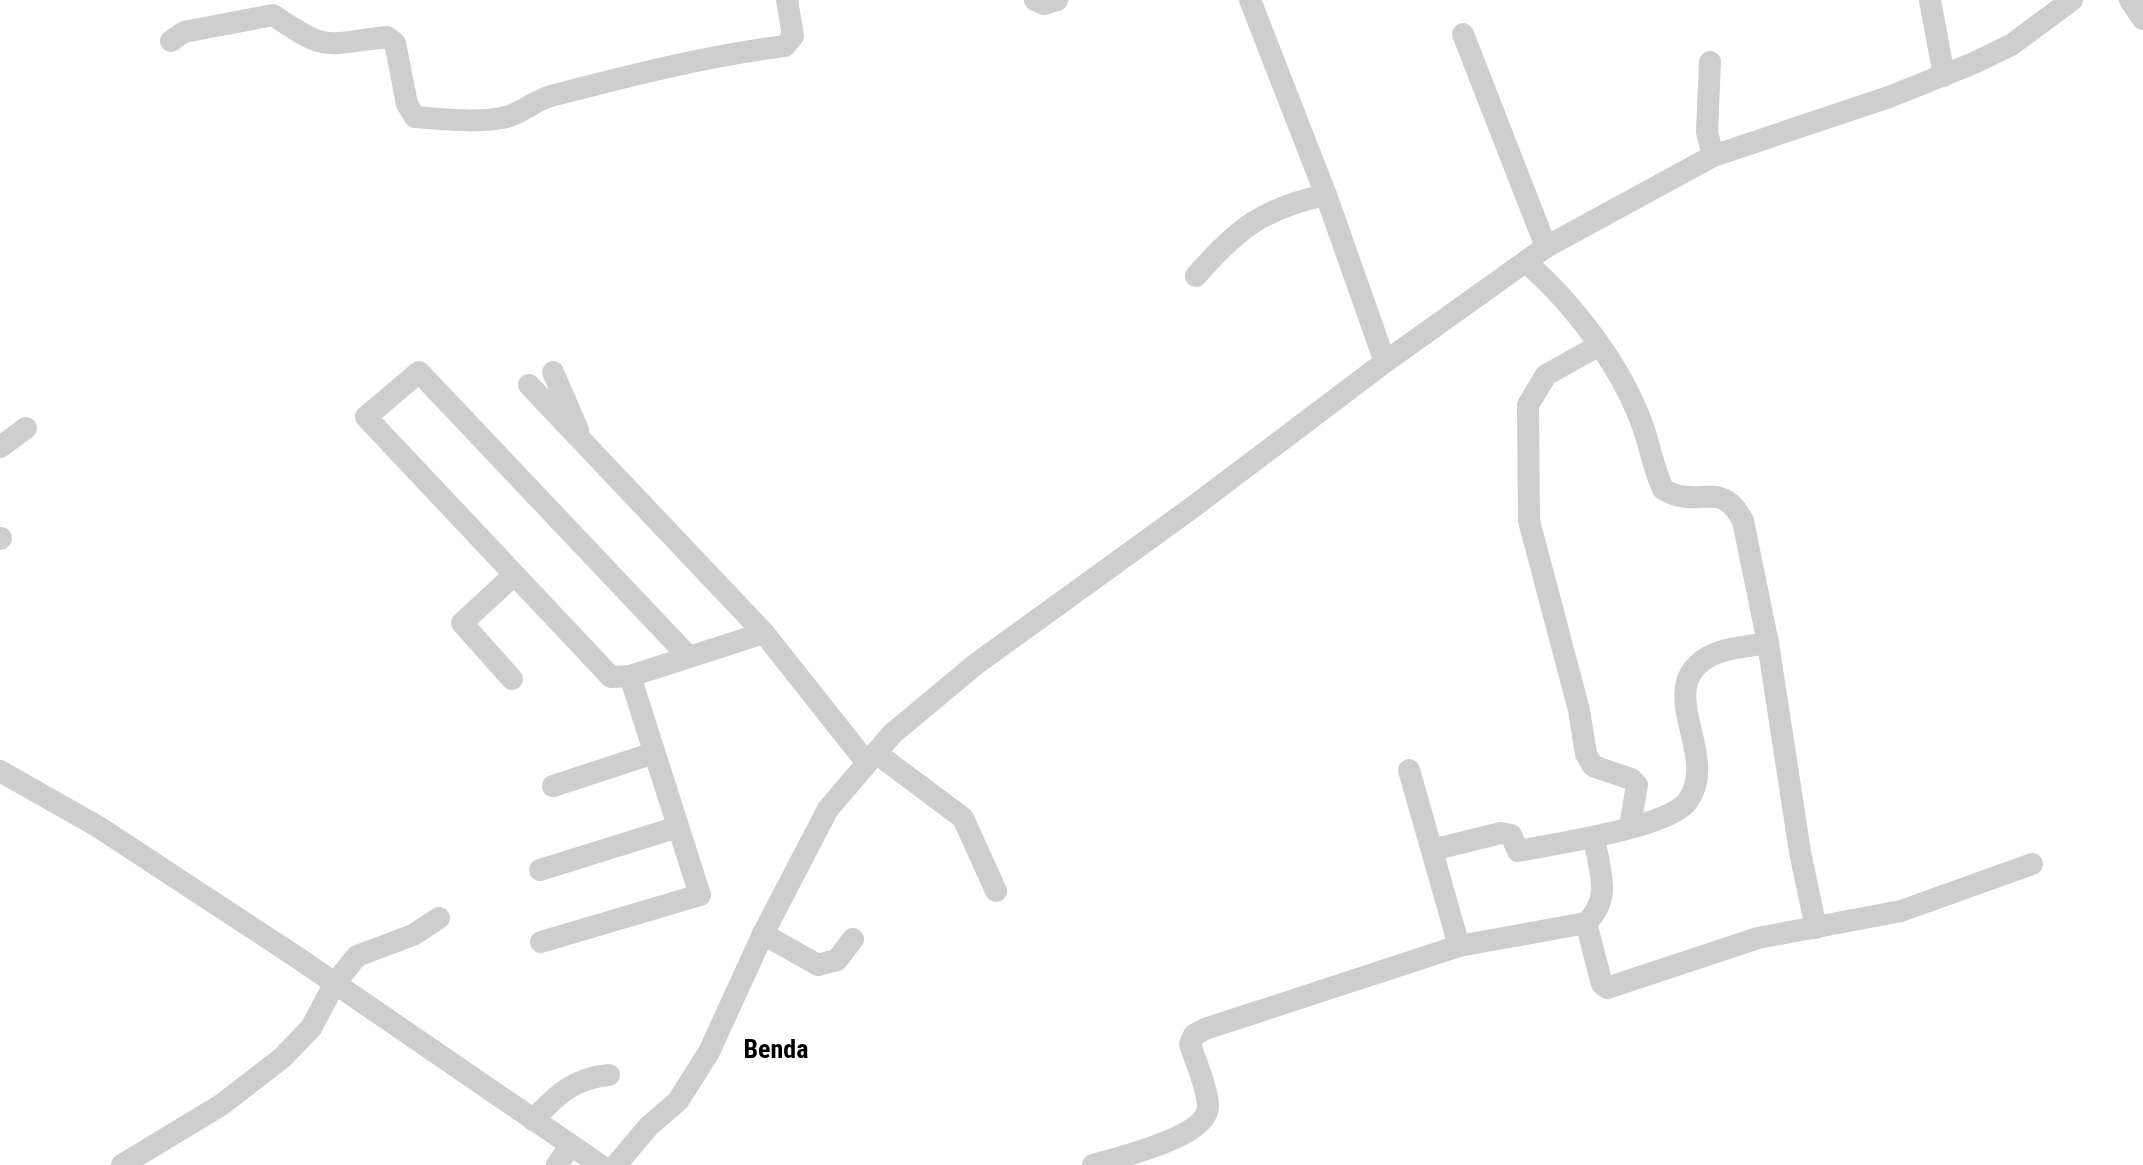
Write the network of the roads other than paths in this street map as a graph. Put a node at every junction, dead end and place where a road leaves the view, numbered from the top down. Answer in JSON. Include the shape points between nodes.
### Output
{"nodes":[{"id":1,"x":787,"y":0,"type":"edge"},
{"id":2,"x":1035,"y":0,"type":"edge"},
{"id":3,"x":1057,"y":0,"type":"edge"},
{"id":4,"x":1250,"y":0,"type":"edge"},
{"id":5,"x":1930,"y":0,"type":"edge"},
{"id":6,"x":2072,"y":0,"type":"edge"},
{"id":7,"x":2130,"y":0,"type":"edge"},
{"id":8,"x":256,"y":8,"type":"edge"},
{"id":9,"x":2143,"y":19,"type":"edge"},
{"id":10,"x":1463,"y":34,"type":"dead end"},
{"id":11,"x":171,"y":41,"type":"dead end"},
{"id":12,"x":1710,"y":62,"type":"dead end"},
{"id":13,"x":1944,"y":76,"type":"junction"},
{"id":14,"x":1713,"y":156,"type":"junction"},
{"id":15,"x":1326,"y":195,"type":"junction"},
{"id":16,"x":1546,"y":247,"type":"junction"},
{"id":17,"x":1527,"y":263,"type":"junction"},
{"id":18,"x":1196,"y":276,"type":"dead end"},
{"id":19,"x":1598,"y":346,"type":"junction"},
{"id":20,"x":1385,"y":362,"type":"junction"},
{"id":21,"x":553,"y":372,"type":"dead end"},
{"id":22,"x":529,"y":385,"type":"dead end"},
{"id":23,"x":26,"y":428,"type":"dead end"},
{"id":24,"x":583,"y":442,"type":"junction"},
{"id":25,"x":0,"y":447,"type":"edge"},
{"id":26,"x":514,"y":575,"type":"junction"},
{"id":27,"x":764,"y":633,"type":"junction"},
{"id":28,"x":1768,"y":643,"type":"junction"},
{"id":29,"x":689,"y":657,"type":"junction"},
{"id":30,"x":630,"y":676,"type":"junction"},
{"id":31,"x":512,"y":679,"type":"dead end"},
{"id":32,"x":654,"y":753,"type":"junction"},
{"id":33,"x":872,"y":758,"type":"junction"},
{"id":34,"x":1409,"y":770,"type":"dead end"},
{"id":35,"x":0,"y":771,"type":"edge"},
{"id":36,"x":553,"y":786,"type":"dead end"},
{"id":37,"x":1630,"y":826,"type":"junction"},
{"id":38,"x":678,"y":827,"type":"junction"},
{"id":39,"x":1594,"y":837,"type":"junction"},
{"id":40,"x":1432,"y":850,"type":"junction"},
{"id":41,"x":2032,"y":864,"type":"dead end"},
{"id":42,"x":540,"y":870,"type":"dead end"},
{"id":43,"x":996,"y":891,"type":"dead end"},
{"id":44,"x":439,"y":918,"type":"dead end"},
{"id":45,"x":1586,"y":923,"type":"junction"},
{"id":46,"x":1816,"y":928,"type":"junction"},
{"id":47,"x":763,"y":934,"type":"junction"},
{"id":48,"x":853,"y":939,"type":"dead end"},
{"id":49,"x":541,"y":942,"type":"dead end"},
{"id":50,"x":1459,"y":946,"type":"junction"},
{"id":51,"x":335,"y":983,"type":"junction"},
{"id":52,"x":609,"y":1075,"type":"dead end"},
{"id":53,"x":533,"y":1120,"type":"junction"},
{"id":54,"x":570,"y":1146,"type":"junction"},
{"id":55,"x":122,"y":1165,"type":"edge"},
{"id":56,"x":557,"y":1165,"type":"edge"},
{"id":57,"x":600,"y":1165,"type":"edge"},
{"id":58,"x":616,"y":1165,"type":"edge"},
{"id":59,"x":1093,"y":1165,"type":"edge"}],
"edges":[{"from":1,"to":8,"type":"street","via":[[793,36],[785,46],[647,72],[545,98],[505,118],[487,120],[415,117],[407,104],[395,43],[387,37],[327,45]]},
{"from":2,"to":3,"type":"street"},
{"from":4,"to":15,"type":"street"},
{"from":5,"to":13,"type":"street"},
{"from":6,"to":13,"type":"street","via":[[2011,45]]},
{"from":7,"to":9,"type":"street"},
{"from":8,"to":11,"type":"street"},
{"from":10,"to":16,"type":"street"},
{"from":12,"to":14,"type":"street","via":[[1707,132]]},
{"from":13,"to":14,"type":"street"},
{"from":14,"to":16,"type":"street"},
{"from":15,"to":18,"type":"street","via":[[1253,220],[1231,236]]},
{"from":15,"to":20,"type":"street"},
{"from":16,"to":17,"type":"street"},
{"from":17,"to":19,"type":"street","via":[[1568,303]]},
{"from":17,"to":20,"type":"street"},
{"from":19,"to":28,"type":"street","via":[[1642,423],[1663,489],[1686,498],[1724,497],[1734,504],[1743,521]]},
{"from":19,"to":37,"type":"street","via":[[1546,375],[1528,405],[1529,521],[1586,754],[1593,766],[1637,785]]},
{"from":20,"to":33,"type":"street","via":[[976,664],[892,734]]},
{"from":21,"to":24,"type":"street"},
{"from":22,"to":24,"type":"street"},
{"from":23,"to":25,"type":"street"},
{"from":24,"to":27,"type":"street"},
{"from":26,"to":29,"type":"street","via":[[366,417],[419,372]]},
{"from":26,"to":30,"type":"street","via":[[611,677]]},
{"from":26,"to":31,"type":"street","via":[[462,623]]},
{"from":27,"to":29,"type":"street"},
{"from":27,"to":33,"type":"street"},
{"from":28,"to":37,"type":"street","via":[[1715,654],[1692,670],[1684,707],[1698,753],[1696,785],[1686,803],[1669,814]]},
{"from":28,"to":46,"type":"street"},
{"from":29,"to":30,"type":"street"},
{"from":30,"to":32,"type":"street"},
{"from":32,"to":36,"type":"street"},
{"from":32,"to":38,"type":"street"},
{"from":33,"to":43,"type":"street","via":[[963,818]]},
{"from":33,"to":47,"type":"street","via":[[828,809]]},
{"from":34,"to":40,"type":"street"},
{"from":35,"to":51,"type":"street","via":[[97,826]]},
{"from":37,"to":39,"type":"street"},
{"from":38,"to":42,"type":"street"},
{"from":38,"to":49,"type":"street","via":[[700,895]]},
{"from":39,"to":40,"type":"street","via":[[1518,851],[1511,835],[1501,833]]},
{"from":39,"to":45,"type":"street","via":[[1603,897],[1599,911]]},
{"from":40,"to":50,"type":"street"},
{"from":41,"to":46,"type":"street","via":[[1901,911]]},
{"from":44,"to":51,"type":"street","via":[[413,935],[357,956]]},
{"from":45,"to":46,"type":"street","via":[[1590,951],[1607,988],[1758,938]]},
{"from":45,"to":50,"type":"street"},
{"from":47,"to":48,"type":"street","via":[[818,965],[837,960]]},
{"from":47,"to":58,"type":"street","via":[[694,1077]]},
{"from":50,"to":59,"type":"street","via":[[1194,1035],[1190,1044],[1208,1104],[1202,1122],[1186,1134]]},
{"from":51,"to":53,"type":"street"},
{"from":51,"to":55,"type":"street","via":[[311,1028],[282,1058],[221,1105]]},
{"from":52,"to":53,"type":"street","via":[[562,1090]]},
{"from":53,"to":54,"type":"street"},
{"from":54,"to":56,"type":"street"},
{"from":54,"to":57,"type":"street"}]}
